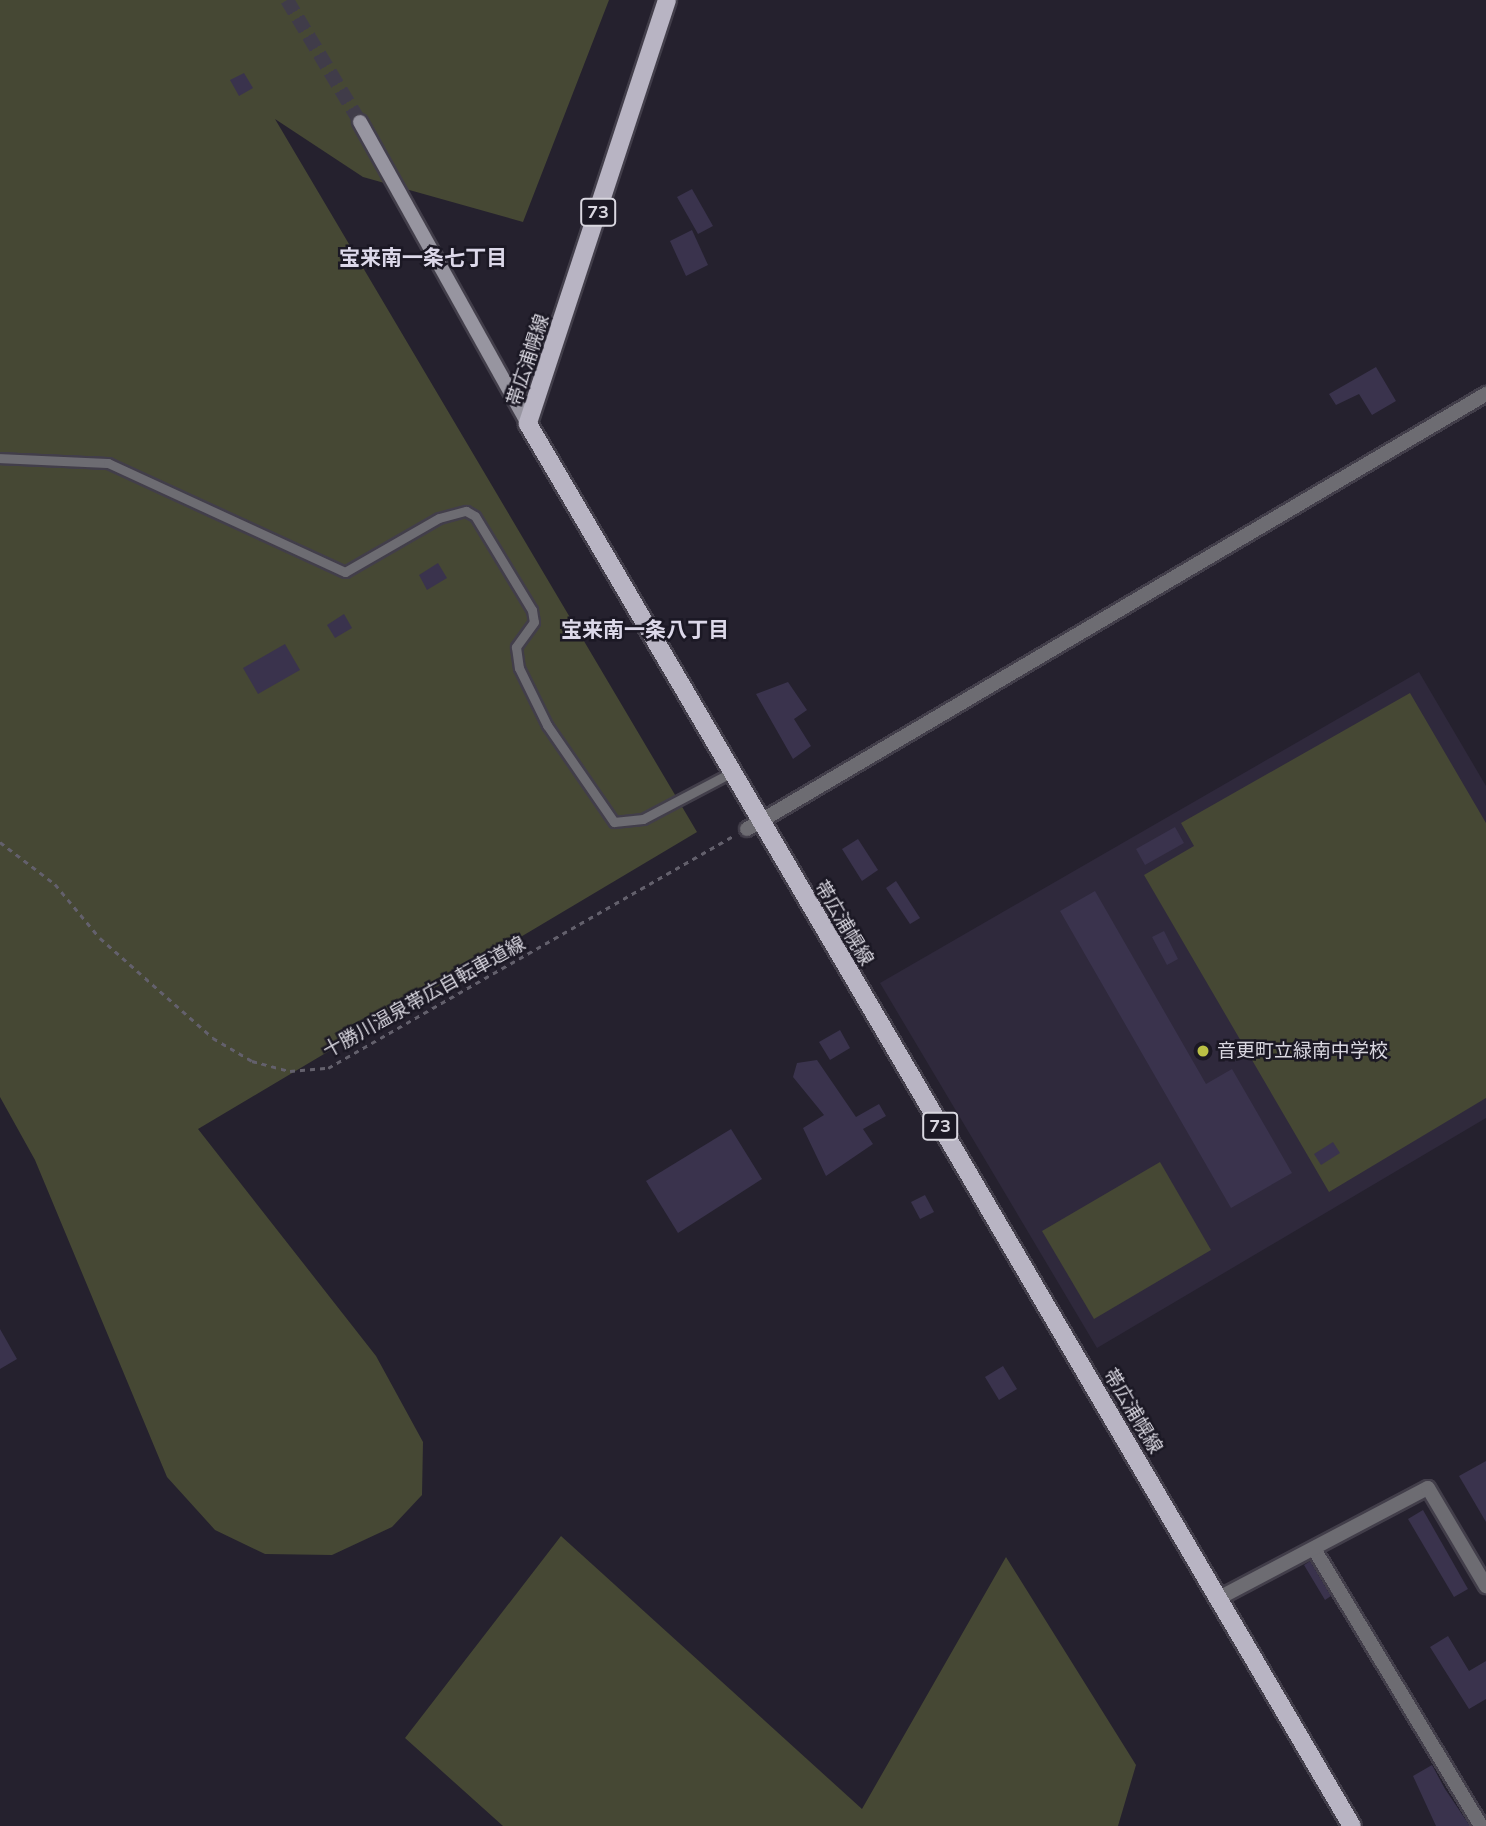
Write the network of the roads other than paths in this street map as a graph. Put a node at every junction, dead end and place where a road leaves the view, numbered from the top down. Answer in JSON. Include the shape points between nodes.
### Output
{"nodes":[{"id":1,"x":667,"y":0,"type":"edge"},
{"id":2,"x":360,"y":122,"type":"tunnel mouth"},
{"id":3,"x":1486,"y":394,"type":"edge"},
{"id":4,"x":528,"y":424,"type":"junction"},
{"id":5,"x":0,"y":458,"type":"edge"},
{"id":6,"x":733,"y":772,"type":"junction"},
{"id":7,"x":753,"y":825,"type":"junction"},
{"id":8,"x":1314,"y":1549,"type":"junction"},
{"id":9,"x":1486,"y":1586,"type":"edge"},
{"id":10,"x":1219,"y":1598,"type":"junction"},
{"id":11,"x":1352,"y":1826,"type":"edge"},
{"id":12,"x":1481,"y":1826,"type":"edge"}],
"edges":[{"from":1,"to":4,"type":"main road","name":"帯広浦幌線","number":"73"},
{"from":2,"to":4,"type":"main road"},
{"from":3,"to":7,"type":"street"},
{"from":4,"to":6,"type":"main road","name":"帯広浦幌線","number":"73"},
{"from":5,"to":6,"type":"lane","via":[[108,463],[345,572],[439,518],[466,511],[475,516],[532,610],[534,622],[516,647],[519,668],[547,724],[614,822],[643,819]]},
{"from":6,"to":7,"type":"main road","name":"帯広浦幌線","number":"73"},
{"from":7,"to":10,"type":"main road","name":"帯広浦幌線","number":"73"},
{"from":8,"to":9,"type":"street","via":[[1428,1488]]},
{"from":8,"to":10,"type":"street"},
{"from":8,"to":12,"type":"street"},
{"from":10,"to":11,"type":"main road","name":"帯広浦幌線","number":"73"}]}
